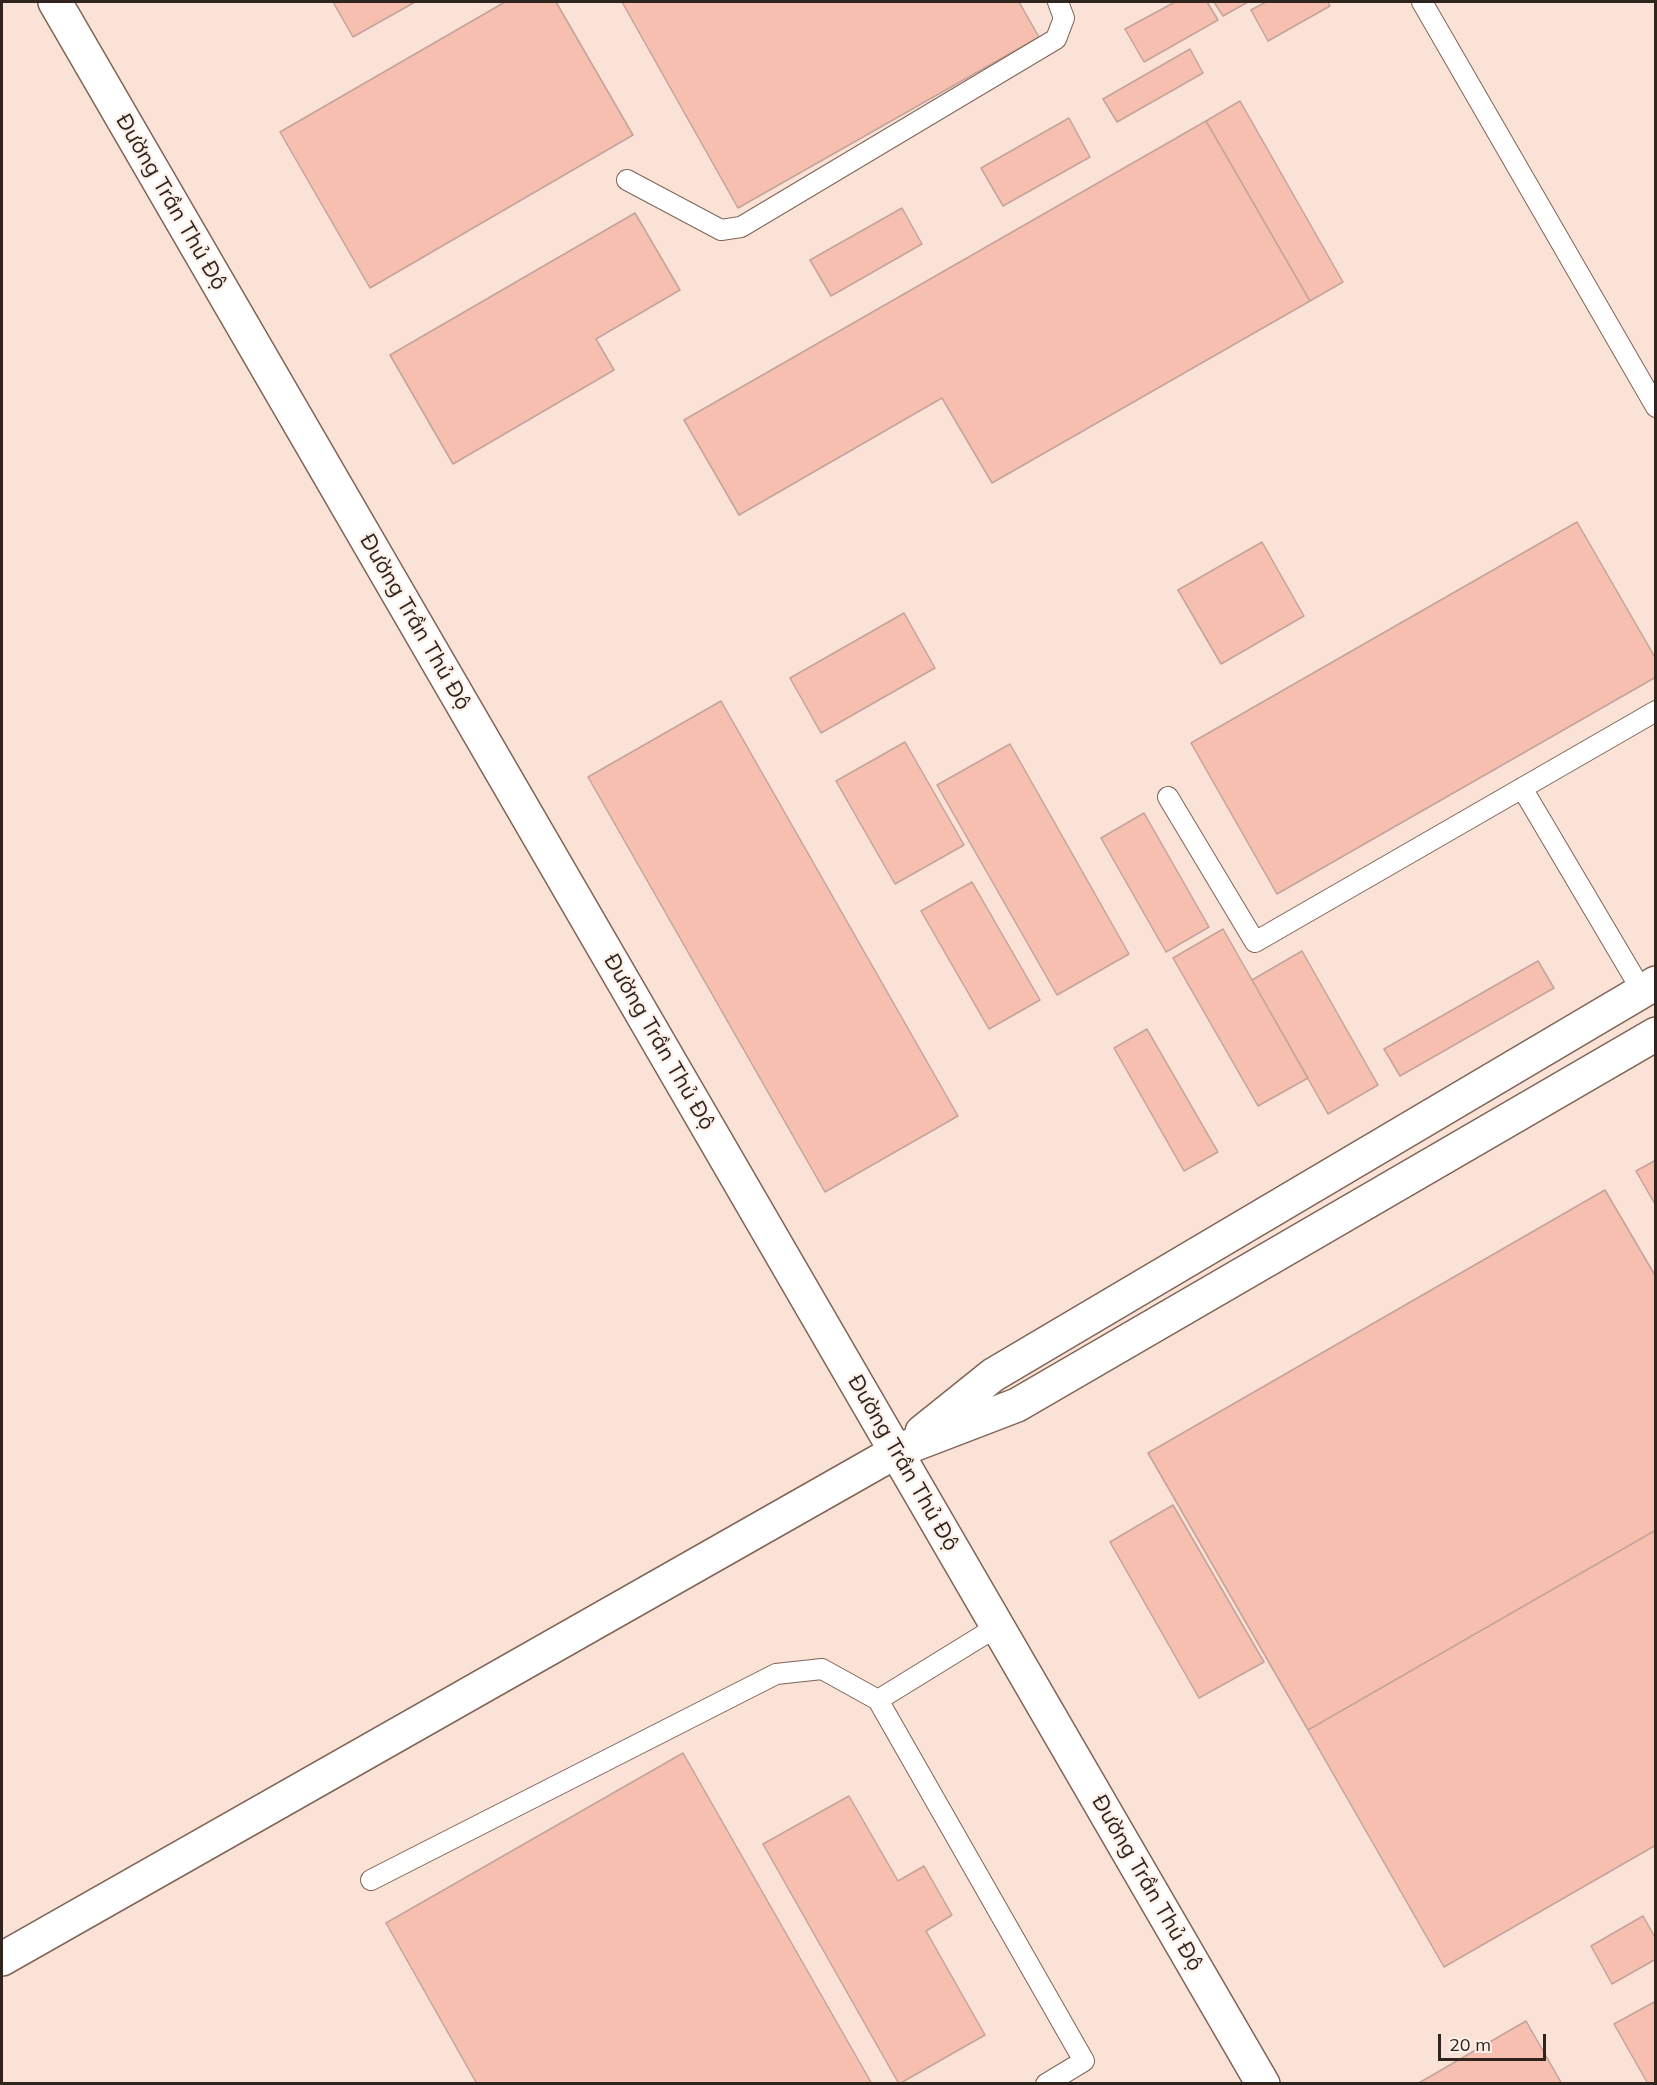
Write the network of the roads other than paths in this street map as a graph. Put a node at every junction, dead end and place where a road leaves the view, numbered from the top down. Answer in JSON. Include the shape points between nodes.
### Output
{"nodes":[{"id":1,"x":54,"y":2,"type":"edge"},
{"id":2,"x":1058,"y":2,"type":"edge"},
{"id":3,"x":1422,"y":2,"type":"edge"},
{"id":4,"x":627,"y":180,"type":"dead end"},
{"id":5,"x":1656,"y":407,"type":"edge"},
{"id":6,"x":1656,"y":711,"type":"edge"},
{"id":7,"x":1522,"y":788,"type":"junction"},
{"id":8,"x":1168,"y":797,"type":"dead end"},
{"id":9,"x":1649,"y":987,"type":"edge"},
{"id":10,"x":1656,"y":1034,"type":"edge"},
{"id":11,"x":897,"y":1451,"type":"junction"},
{"id":12,"x":998,"y":1626,"type":"junction"},
{"id":13,"x":878,"y":1701,"type":"junction"},
{"id":14,"x":371,"y":1880,"type":"dead end"},
{"id":15,"x":2,"y":1959,"type":"edge"},
{"id":16,"x":1046,"y":2084,"type":"edge"},
{"id":17,"x":1263,"y":2084,"type":"edge"}],
"edges":[{"from":1,"to":11,"type":"street","name":"Đường Trần Thủ Độ"},
{"from":2,"to":4,"type":"lane","via":[[1064,18],[1056,39],[741,227],[721,230]]},
{"from":3,"to":5,"type":"lane"},
{"from":6,"to":7,"type":"lane"},
{"from":7,"to":8,"type":"lane","via":[[1255,942]]},
{"from":7,"to":9,"type":"lane"},
{"from":9,"to":11,"type":"street","via":[[993,1375]]},
{"from":10,"to":11,"type":"street","via":[[1017,1405]]},
{"from":11,"to":12,"type":"street","name":"Đường Trần Thủ Độ"},
{"from":11,"to":15,"type":"street"},
{"from":12,"to":13,"type":"lane"},
{"from":12,"to":17,"type":"street","name":"Đường Trần Thủ Độ"},
{"from":13,"to":14,"type":"lane","via":[[822,1669],[776,1674]]},
{"from":13,"to":16,"type":"lane","via":[[1084,2061]]}]}
